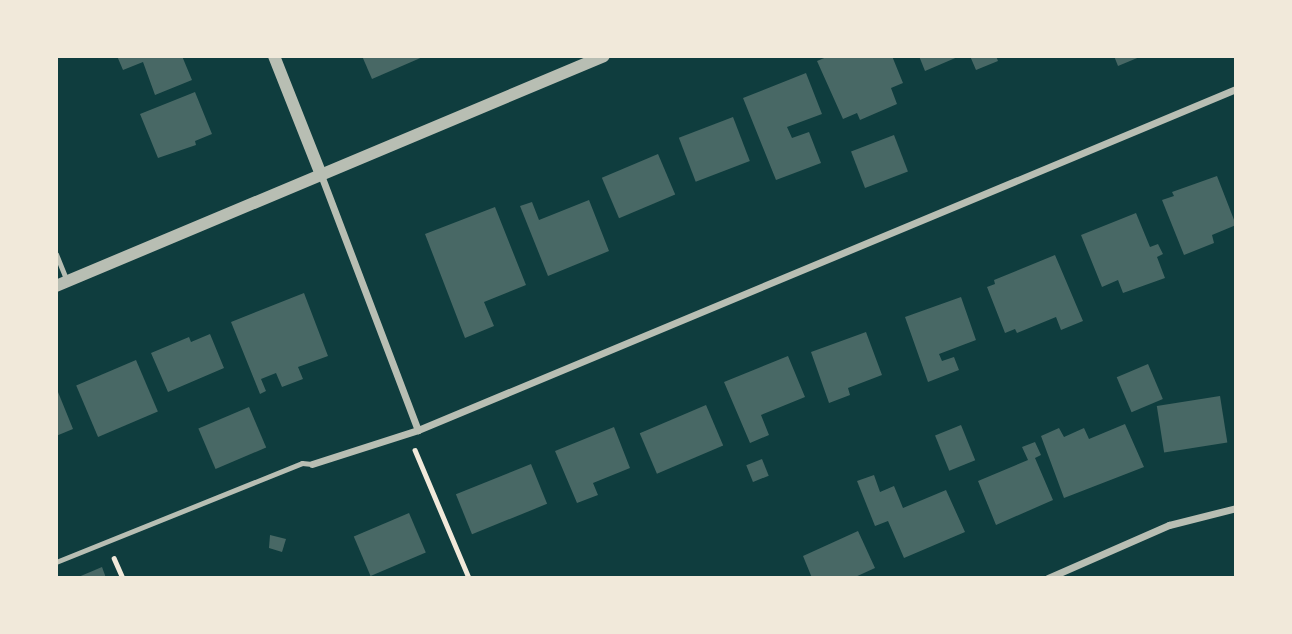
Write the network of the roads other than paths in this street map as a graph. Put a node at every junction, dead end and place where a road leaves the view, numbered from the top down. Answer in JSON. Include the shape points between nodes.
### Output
{"nodes":[{"id":1,"x":274,"y":56,"type":"edge"},
{"id":2,"x":604,"y":56,"type":"edge"},
{"id":3,"x":1236,"y":89,"type":"edge"},
{"id":4,"x":321,"y":175,"type":"junction"},
{"id":5,"x":56,"y":254,"type":"edge"},
{"id":6,"x":62,"y":284,"type":"edge"},
{"id":7,"x":418,"y":430,"type":"junction"},
{"id":8,"x":312,"y":464,"type":"joint"},
{"id":9,"x":1236,"y":508,"type":"edge"},
{"id":10,"x":56,"y":562,"type":"edge"},
{"id":11,"x":1048,"y":578,"type":"edge"}],
"edges":[{"from":1,"to":4,"type":"street"},
{"from":2,"to":4,"type":"street"},
{"from":3,"to":7,"type":"street"},
{"from":4,"to":6,"type":"street"},
{"from":4,"to":7,"type":"street"},
{"from":5,"to":6,"type":"lane"},
{"from":7,"to":8,"type":"street"},
{"from":8,"to":10,"type":"lane","via":[[302,463]]},
{"from":9,"to":11,"type":"street","via":[[1169,525]]}]}
